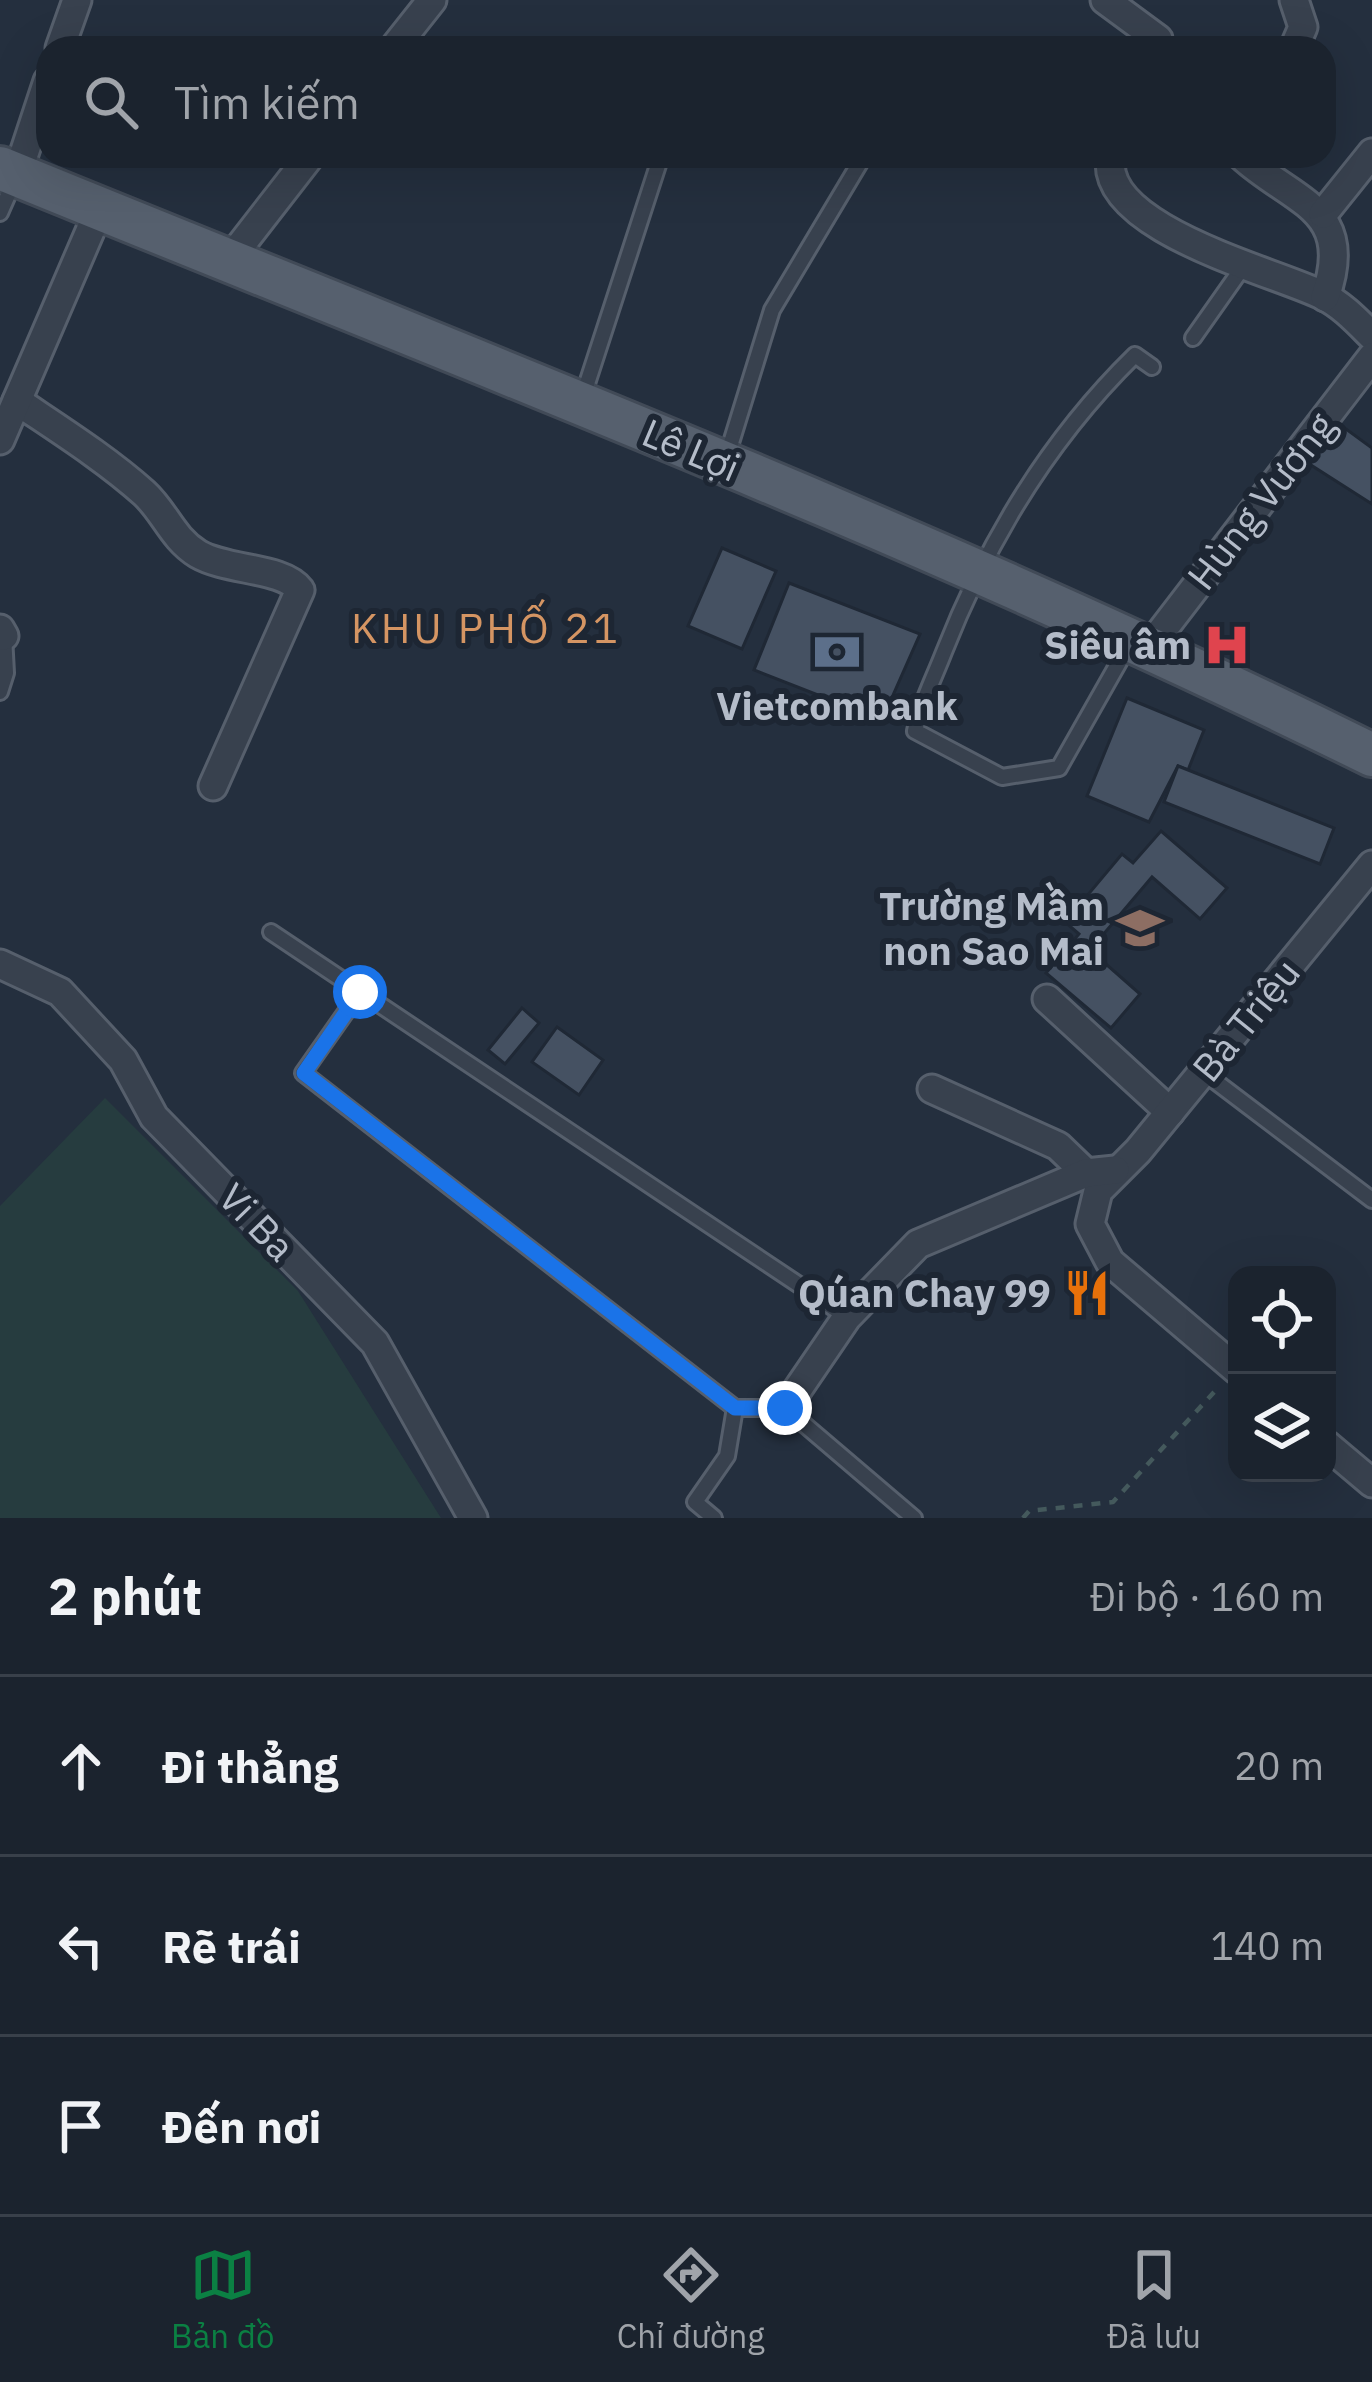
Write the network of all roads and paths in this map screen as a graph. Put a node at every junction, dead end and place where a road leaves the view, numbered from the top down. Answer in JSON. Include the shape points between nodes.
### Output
{"nodes":[{"id":1,"x":77,"y":0,"type":"edge"},
{"id":2,"x":1105,"y":0,"type":"edge"},
{"id":3,"x":1294,"y":0,"type":"edge"},
{"id":4,"x":420,"y":4,"type":"edge"},
{"id":5,"x":1132,"y":8,"type":"edge"},
{"id":6,"x":64,"y":36,"type":"edge"},
{"id":7,"x":401,"y":36,"type":"edge"},
{"id":8,"x":1155,"y":36,"type":"edge"},
{"id":9,"x":1299,"y":36,"type":"edge"},
{"id":10,"x":36,"y":109,"type":"edge"},
{"id":11,"x":1372,"y":153,"type":"edge"},
{"id":12,"x":301,"y":168,"type":"edge"},
{"id":13,"x":658,"y":168,"type":"edge"},
{"id":14,"x":857,"y":168,"type":"edge"},
{"id":15,"x":1112,"y":168,"type":"edge"},
{"id":16,"x":1259,"y":168,"type":"edge"},
{"id":17,"x":9,"y":171,"type":"edge"},
{"id":18,"x":100,"y":208,"type":"junction"},
{"id":19,"x":0,"y":213,"type":"edge"},
{"id":20,"x":1323,"y":214,"type":"junction"},
{"id":21,"x":230,"y":259,"type":"junction"},
{"id":22,"x":1243,"y":267,"type":"junction"},
{"id":23,"x":1325,"y":297,"type":"junction"},
{"id":24,"x":1372,"y":336,"type":"edge"},
{"id":25,"x":1192,"y":338,"type":"dead end"},
{"id":26,"x":1372,"y":358,"type":"edge"},
{"id":27,"x":1152,"y":367,"type":"dead end"},
{"id":28,"x":17,"y":400,"type":"junction"},
{"id":29,"x":581,"y":404,"type":"junction"},
{"id":30,"x":0,"y":440,"type":"edge"},
{"id":31,"x":724,"y":464,"type":"junction"},
{"id":32,"x":976,"y":571,"type":"junction"},
{"id":33,"x":2,"y":632,"type":"edge"},
{"id":34,"x":1141,"y":641,"type":"junction"},
{"id":35,"x":0,"y":692,"type":"edge"},
{"id":36,"x":1372,"y":755,"type":"edge"},
{"id":37,"x":213,"y":786,"type":"dead end"},
{"id":38,"x":1372,"y":865,"type":"edge"},
{"id":39,"x":271,"y":932,"type":"dead end"},
{"id":40,"x":0,"y":964,"type":"edge"},
{"id":41,"x":360,"y":992,"type":"junction"},
{"id":42,"x":1047,"y":999,"type":"dead end"},
{"id":43,"x":1203,"y":1072,"type":"junction"},
{"id":44,"x":932,"y":1089,"type":"dead end"},
{"id":45,"x":1170,"y":1112,"type":"junction"},
{"id":46,"x":1115,"y":1170,"type":"junction"},
{"id":47,"x":1086,"y":1173,"type":"junction"},
{"id":48,"x":1372,"y":1200,"type":"edge"},
{"id":49,"x":847,"y":1317,"type":"junction"},
{"id":50,"x":1228,"y":1362,"type":"edge"},
{"id":51,"x":1231,"y":1374,"type":"edge"},
{"id":52,"x":735,"y":1408,"type":"junction"},
{"id":53,"x":785,"y":1408,"type":"junction"},
{"id":54,"x":1336,"y":1453,"type":"edge"},
{"id":55,"x":1372,"y":1484,"type":"edge"},
{"id":56,"x":473,"y":1518,"type":"edge"},
{"id":57,"x":714,"y":1518,"type":"edge"},
{"id":58,"x":914,"y":1518,"type":"edge"},
{"id":59,"x":1023,"y":1518,"type":"edge"}],
"edges":[{"from":1,"to":6,"type":"street"},
{"from":2,"to":5,"type":"street"},
{"from":3,"to":9,"type":"street"},
{"from":4,"to":7,"type":"street"},
{"from":5,"to":8,"type":"street"},
{"from":10,"to":17,"type":"street"},
{"from":11,"to":20,"type":"street"},
{"from":12,"to":21,"type":"street"},
{"from":13,"to":29,"type":"lane"},
{"from":14,"to":31,"type":"lane","via":[[772,310]]},
{"from":15,"to":22,"type":"street","via":[[1128,202]]},
{"from":16,"to":20,"type":"street"},
{"from":17,"to":18,"type":"main road","name":"Lê Lợi"},
{"from":17,"to":19,"type":"lane"},
{"from":18,"to":21,"type":"main road","name":"Lê Lợi"},
{"from":18,"to":28,"type":"street"},
{"from":20,"to":23,"type":"street","via":[[1334,250]]},
{"from":21,"to":29,"type":"main road","name":"Lê Lợi"},
{"from":22,"to":23,"type":"street"},
{"from":22,"to":25,"type":"lane"},
{"from":23,"to":24,"type":"street"},
{"from":26,"to":34,"type":"street","name":"Hùng Vương"},
{"from":27,"to":32,"type":"lane","via":[[1135,355],[1082,407]]},
{"from":28,"to":30,"type":"street"},
{"from":28,"to":37,"type":"street","via":[[135,485],[194,551],[300,590]]},
{"from":29,"to":31,"type":"main road","name":"Lê Lợi"},
{"from":31,"to":32,"type":"main road","name":"Lê Lợi"},
{"from":32,"to":34,"type":"main road","name":"Lê Lợi"},
{"from":32,"to":34,"type":"lane","via":[[917,722],[919,737],[1002,777],[1059,767]]},
{"from":33,"to":35,"type":"lane"},
{"from":34,"to":36,"type":"main road","name":"Lê Lợi"},
{"from":38,"to":43,"type":"street","name":"Bà Triệu"},
{"from":39,"to":41,"type":"lane"},
{"from":40,"to":56,"type":"street","name":"Vi Ba","via":[[60,992],[123,1060],[154,1117],[375,1343]]},
{"from":41,"to":49,"type":"lane"},
{"from":41,"to":52,"type":"lane","via":[[304,1073]]},
{"from":42,"to":45,"type":"street"},
{"from":43,"to":45,"type":"street","name":"Bà Triệu"},
{"from":43,"to":48,"type":"lane"},
{"from":44,"to":47,"type":"street","via":[[1058,1146]]},
{"from":45,"to":46,"type":"street","name":"Bà Triệu"},
{"from":46,"to":47,"type":"street"},
{"from":46,"to":50,"type":"street","name":"Bà Triệu","via":[[1098,1191],[1090,1224],[1099,1245]]},
{"from":47,"to":49,"type":"street","via":[[918,1244]]},
{"from":49,"to":53,"type":"street"},
{"from":51,"to":59,"type":"path","via":[[1113,1502]]},
{"from":52,"to":53,"type":"lane"},
{"from":52,"to":57,"type":"lane","via":[[727,1456],[695,1502]]},
{"from":53,"to":58,"type":"lane"},
{"from":54,"to":55,"type":"street"}]}
